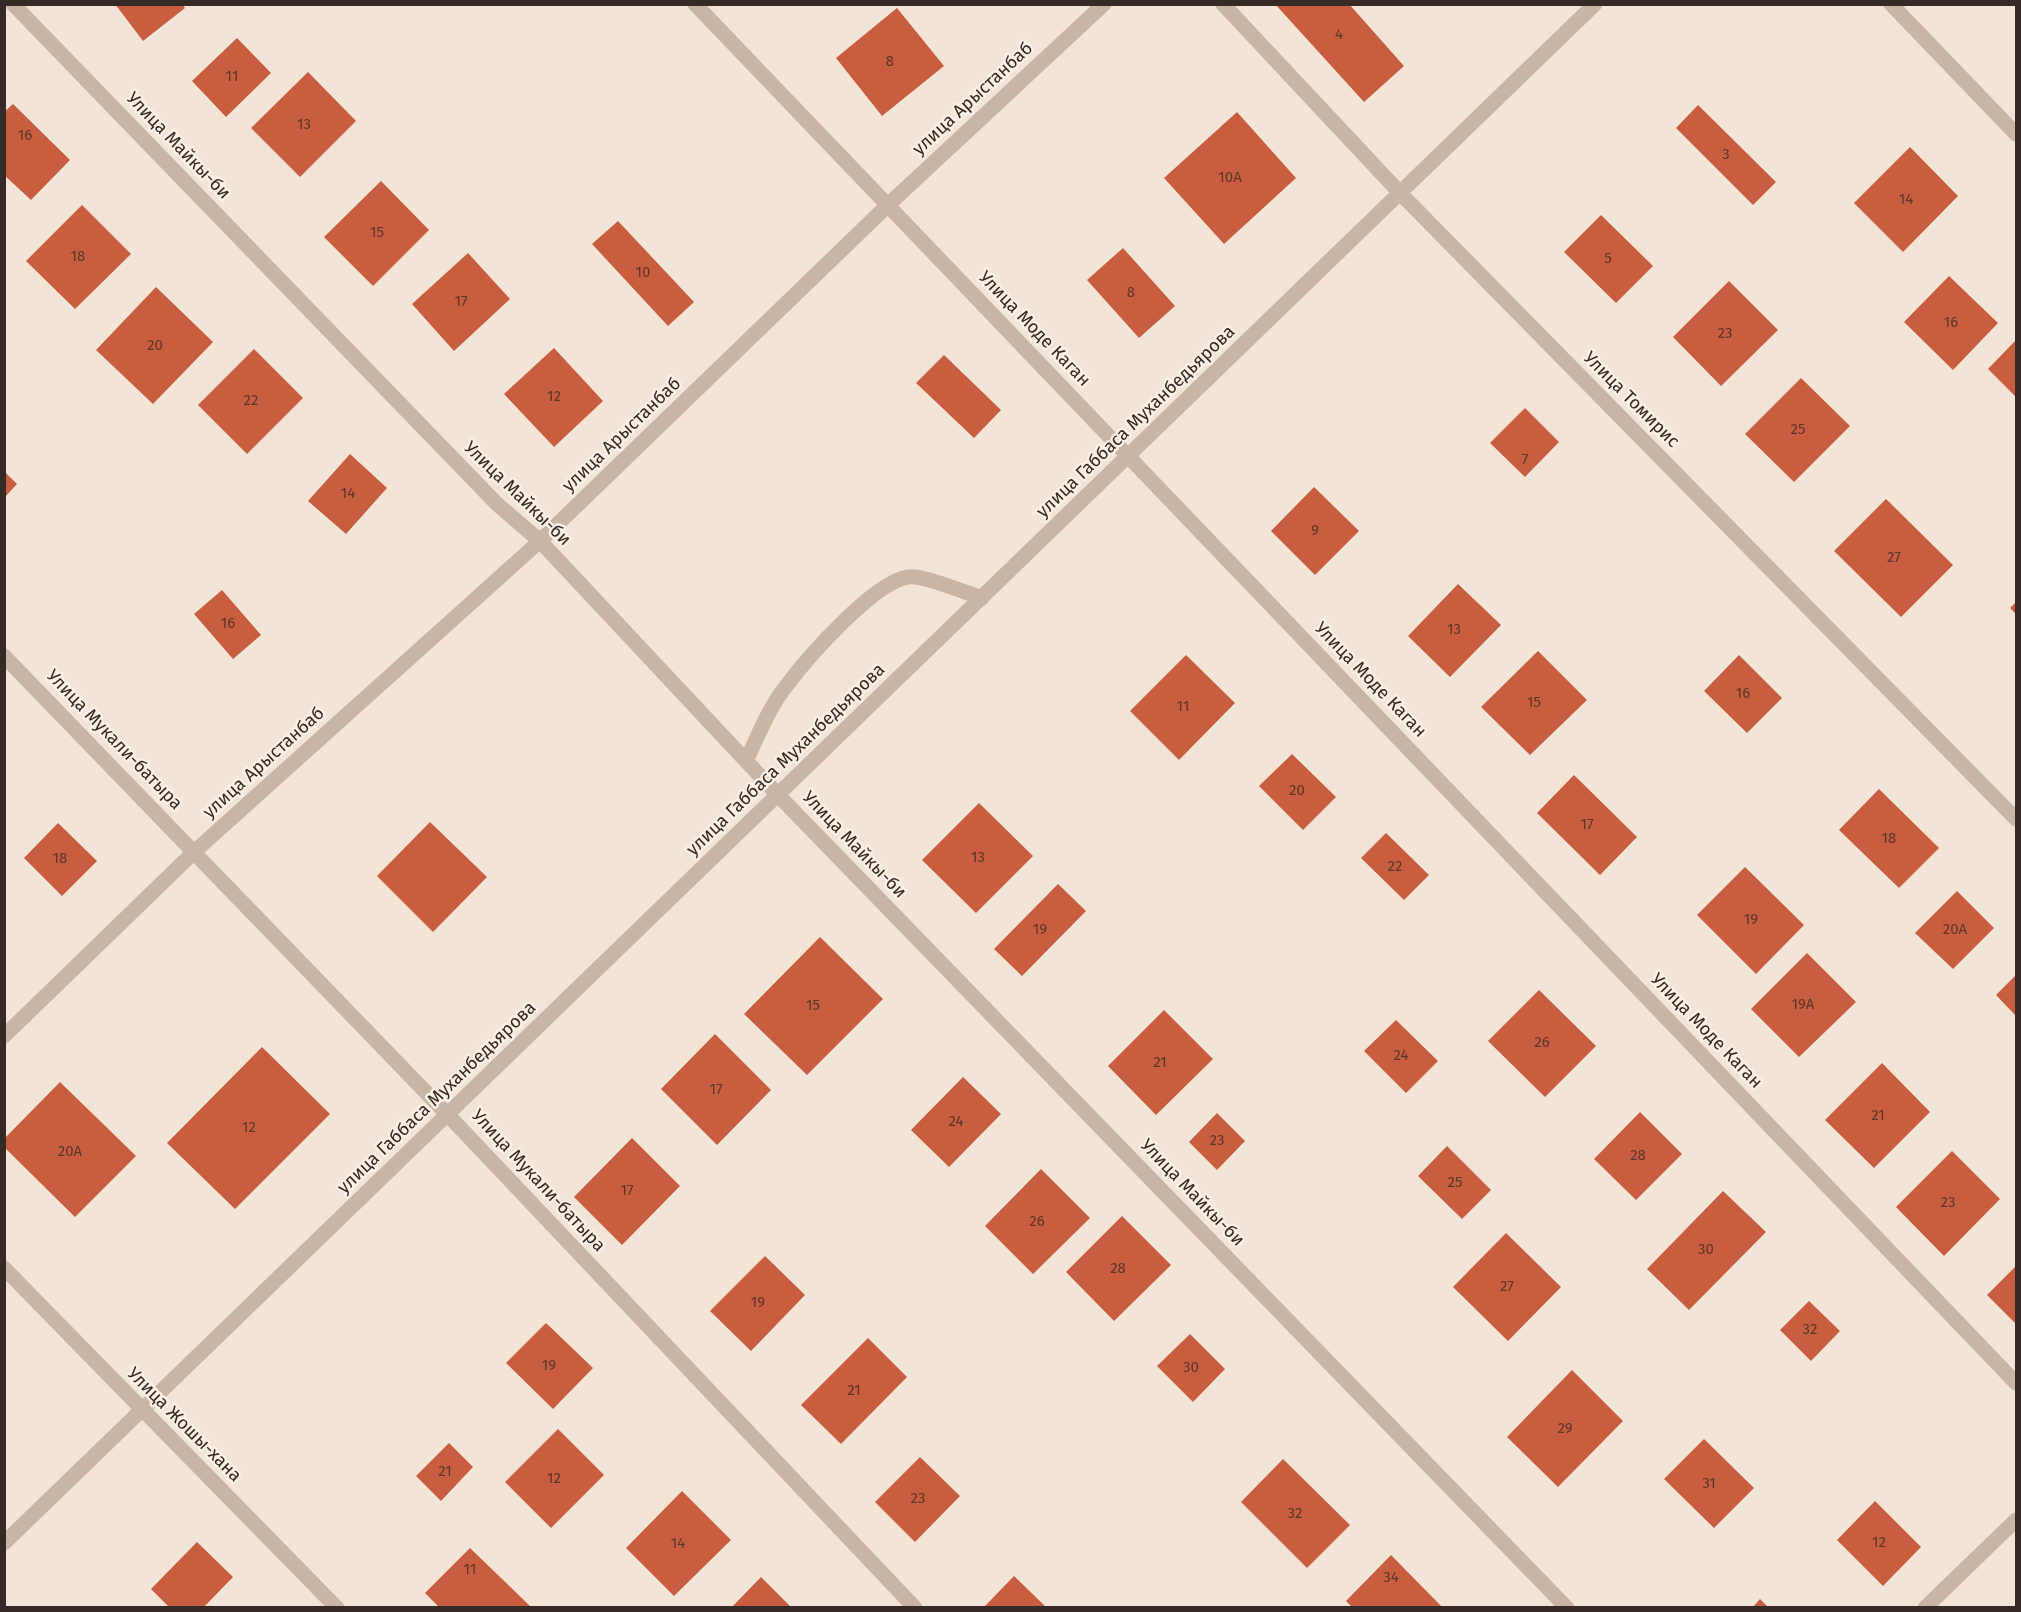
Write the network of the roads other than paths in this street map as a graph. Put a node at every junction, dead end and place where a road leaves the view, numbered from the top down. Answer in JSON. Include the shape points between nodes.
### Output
{"nodes":[{"id":1,"x":13,"y":4,"type":"edge"},
{"id":2,"x":695,"y":4,"type":"edge"},
{"id":3,"x":1104,"y":4,"type":"edge"},
{"id":4,"x":1222,"y":4,"type":"edge"},
{"id":5,"x":1595,"y":4,"type":"edge"},
{"id":6,"x":1891,"y":4,"type":"edge"},
{"id":7,"x":2016,"y":134,"type":"edge"},
{"id":8,"x":1400,"y":193,"type":"junction"},
{"id":9,"x":888,"y":205,"type":"junction"},
{"id":10,"x":1129,"y":456,"type":"junction"},
{"id":11,"x":540,"y":542,"type":"junction"},
{"id":12,"x":982,"y":598,"type":"junction"},
{"id":13,"x":4,"y":656,"type":"edge"},
{"id":14,"x":746,"y":761,"type":"junction"},
{"id":15,"x":778,"y":795,"type":"junction"},
{"id":16,"x":2016,"y":819,"type":"edge"},
{"id":17,"x":194,"y":852,"type":"junction"},
{"id":18,"x":4,"y":1036,"type":"edge"},
{"id":19,"x":448,"y":1114,"type":"junction"},
{"id":20,"x":4,"y":1268,"type":"edge"},
{"id":21,"x":2016,"y":1383,"type":"edge"},
{"id":22,"x":142,"y":1410,"type":"junction"},
{"id":23,"x":2016,"y":1520,"type":"edge"},
{"id":24,"x":4,"y":1543,"type":"edge"},
{"id":25,"x":337,"y":1608,"type":"edge"},
{"id":26,"x":915,"y":1608,"type":"edge"},
{"id":27,"x":1567,"y":1608,"type":"edge"},
{"id":28,"x":1925,"y":1608,"type":"edge"}],
"edges":[{"from":1,"to":11,"type":"street","name":"Улица Майкы-би","via":[[489,496]]},
{"from":2,"to":9,"type":"street","name":"Улица Моде Каган"},
{"from":3,"to":9,"type":"street","name":"улица Арыстанбаб"},
{"from":4,"to":8,"type":"street","name":"Улица Томирис"},
{"from":5,"to":8,"type":"street","name":"улица Габбаса Муханбедьярова"},
{"from":6,"to":7,"type":"street"},
{"from":8,"to":10,"type":"street","name":"улица Габбаса Муханбедьярова"},
{"from":8,"to":16,"type":"street","name":"Улица Томирис"},
{"from":9,"to":10,"type":"street","name":"Улица Моде Каган"},
{"from":9,"to":11,"type":"street","name":"улица Арыстанбаб"},
{"from":10,"to":12,"type":"street","name":"улица Габбаса Муханбедьярова"},
{"from":10,"to":21,"type":"street","name":"Улица Моде Каган"},
{"from":11,"to":14,"type":"street","name":"Улица Майкы-би"},
{"from":11,"to":17,"type":"street","name":"улица Арыстанбаб"},
{"from":12,"to":14,"type":"street","via":[[909,576],[885,586],[839,625],[786,686]]},
{"from":12,"to":15,"type":"street","name":"улица Габбаса Муханбедьярова"},
{"from":13,"to":17,"type":"street","name":"Улица Мукали-батыра"},
{"from":14,"to":15,"type":"street","name":"Улица Майкы-би"},
{"from":15,"to":19,"type":"street","name":"улица Габбаса Муханбедьярова"},
{"from":15,"to":27,"type":"street","name":"Улица Майкы-би"},
{"from":17,"to":18,"type":"street","name":"улица Арыстанбаб"},
{"from":17,"to":19,"type":"street","name":"Улица Мукали-батыра"},
{"from":19,"to":22,"type":"street","name":"улица Габбаса Муханбедьярова"},
{"from":19,"to":26,"type":"street","name":"Улица Мукали-батыра"},
{"from":20,"to":22,"type":"street","name":"Улица Жошы-хана"},
{"from":22,"to":24,"type":"street","name":"улица Габбаса Муханбедьярова"},
{"from":22,"to":25,"type":"street","name":"Улица Жошы-хана"},
{"from":23,"to":28,"type":"street"}]}
